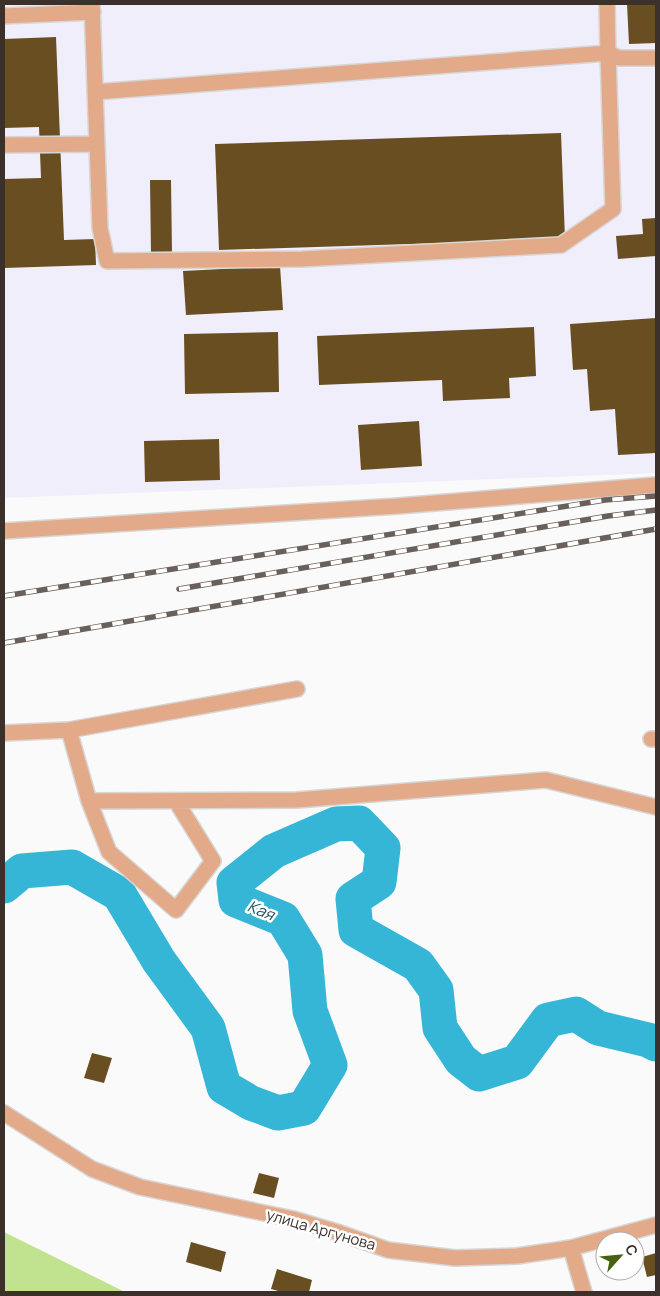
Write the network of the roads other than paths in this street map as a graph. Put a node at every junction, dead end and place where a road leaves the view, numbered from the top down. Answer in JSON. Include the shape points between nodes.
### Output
{"nodes":[{"id":1,"x":607,"y":4,"type":"edge"},
{"id":2,"x":92,"y":8,"type":"edge"},
{"id":3,"x":4,"y":16,"type":"edge"},
{"id":4,"x":608,"y":53,"type":"junction"},
{"id":5,"x":656,"y":58,"type":"edge"},
{"id":6,"x":95,"y":92,"type":"junction"},
{"id":7,"x":97,"y":144,"type":"junction"},
{"id":8,"x":4,"y":146,"type":"edge"},
{"id":9,"x":656,"y":484,"type":"edge"},
{"id":10,"x":4,"y":531,"type":"edge"},
{"id":11,"x":297,"y":689,"type":"dead end"},
{"id":12,"x":69,"y":730,"type":"junction"},
{"id":13,"x":4,"y":733,"type":"edge"},
{"id":14,"x":88,"y":801,"type":"junction"},
{"id":15,"x":176,"y":801,"type":"junction"},
{"id":16,"x":656,"y":807,"type":"edge"},
{"id":17,"x":4,"y":1113,"type":"edge"},
{"id":18,"x":656,"y":1225,"type":"edge"},
{"id":19,"x":571,"y":1248,"type":"junction"},
{"id":20,"x":584,"y":1292,"type":"edge"}],
"edges":[{"from":1,"to":4,"type":"street"},
{"from":2,"to":3,"type":"street"},
{"from":2,"to":6,"type":"street"},
{"from":4,"to":5,"type":"street","via":[[619,58]]},
{"from":4,"to":6,"type":"street"},
{"from":4,"to":7,"type":"street","via":[[613,209],[560,245],[302,259],[108,261],[100,228]]},
{"from":6,"to":7,"type":"street"},
{"from":7,"to":8,"type":"street"},
{"from":9,"to":10,"type":"street","via":[[398,506]]},
{"from":11,"to":12,"type":"street"},
{"from":12,"to":13,"type":"street"},
{"from":12,"to":14,"type":"street"},
{"from":14,"to":15,"type":"street"},
{"from":14,"to":15,"type":"street","via":[[109,852],[176,910],[213,861]]},
{"from":15,"to":16,"type":"street","via":[[297,800],[546,780]]},
{"from":17,"to":19,"type":"street","name":"улица Аргунова","via":[[92,1169],[140,1187],[293,1219],[388,1250],[455,1258],[516,1256]]},
{"from":18,"to":19,"type":"street","name":"улица Аргунова"},
{"from":19,"to":20,"type":"street"}]}
